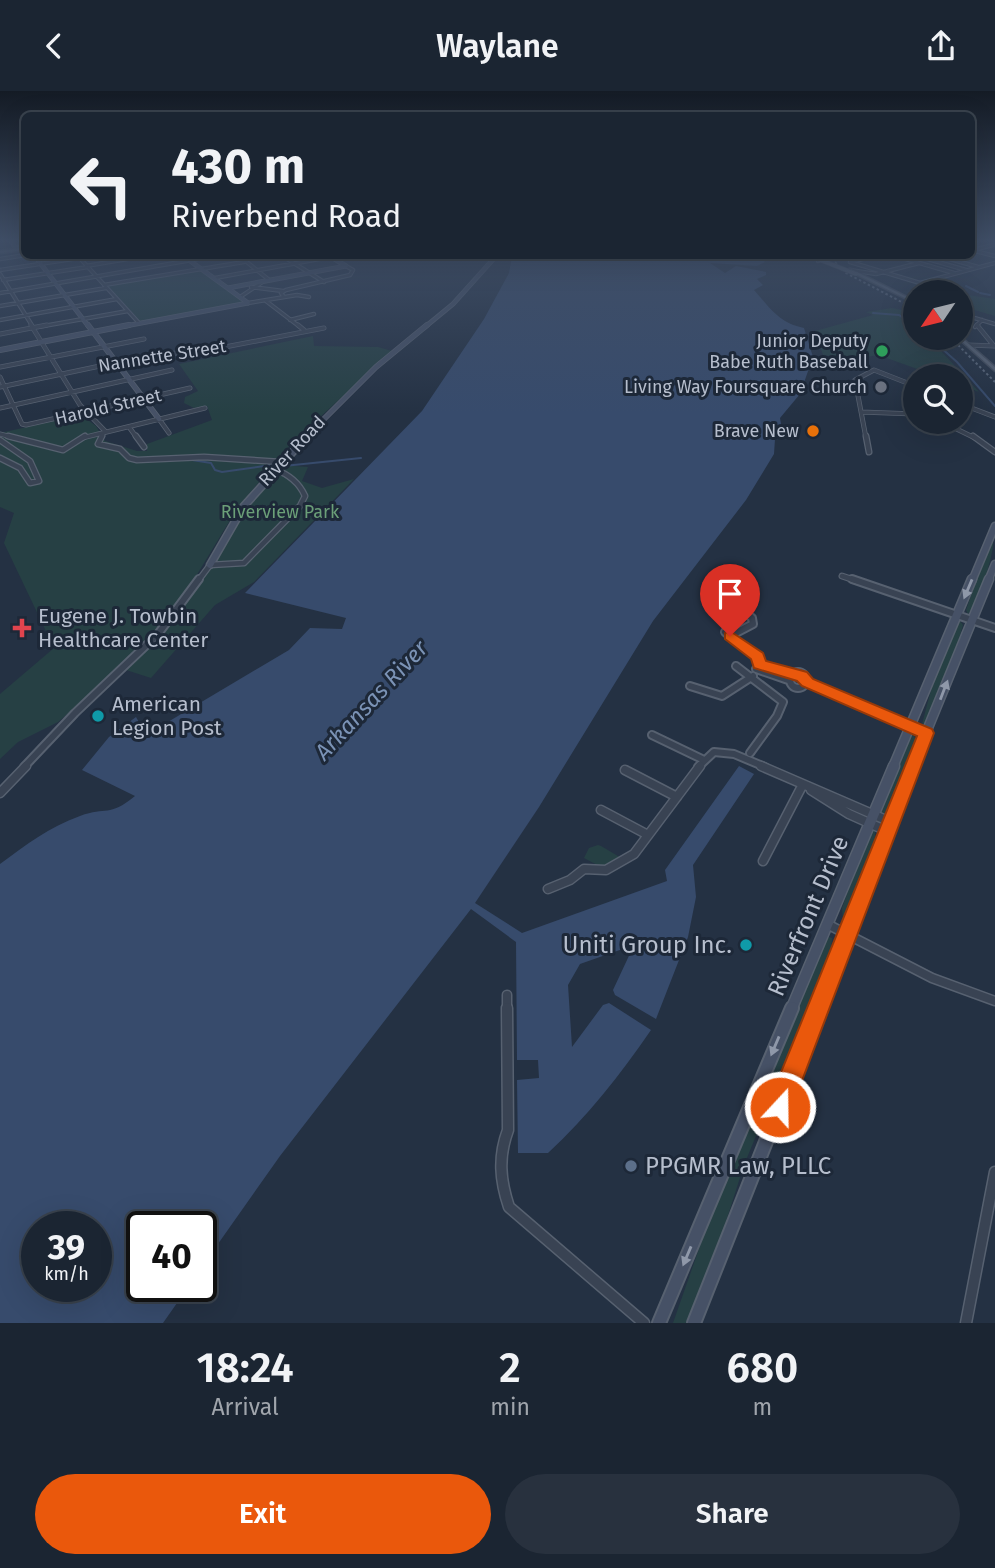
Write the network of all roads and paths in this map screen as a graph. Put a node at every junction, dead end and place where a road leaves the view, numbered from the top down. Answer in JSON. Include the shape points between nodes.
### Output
{"nodes":[{"id":1,"x":15,"y":298,"type":"edge"},
{"id":2,"x":44,"y":298,"type":"edge"},
{"id":3,"x":67,"y":298,"type":"edge"},
{"id":4,"x":243,"y":298,"type":"edge"},
{"id":5,"x":275,"y":298,"type":"edge"},
{"id":6,"x":458,"y":298,"type":"edge"},
{"id":7,"x":117,"y":299,"type":"joint"},
{"id":8,"x":266,"y":300,"type":"junction"},
{"id":9,"x":18,"y":303,"type":"junction"},
{"id":10,"x":248,"y":303,"type":"junction"},
{"id":11,"x":0,"y":306,"type":"edge"},
{"id":12,"x":73,"y":307,"type":"junction"},
{"id":13,"x":128,"y":311,"type":"junction"},
{"id":14,"x":314,"y":314,"type":"dead end"},
{"id":15,"x":25,"y":315,"type":"junction"},
{"id":16,"x":973,"y":317,"type":"edge"},
{"id":17,"x":83,"y":319,"type":"junction"},
{"id":18,"x":0,"y":320,"type":"edge"},
{"id":19,"x":290,"y":320,"type":"junction"},
{"id":20,"x":982,"y":320,"type":"junction"},
{"id":21,"x":139,"y":323,"type":"junction"},
{"id":22,"x":995,"y":324,"type":"edge"},
{"id":23,"x":33,"y":328,"type":"junction"},
{"id":24,"x":324,"y":328,"type":"dead end"},
{"id":25,"x":304,"y":330,"type":"junction"},
{"id":26,"x":92,"y":332,"type":"junction"},
{"id":27,"x":0,"y":334,"type":"edge"},
{"id":28,"x":144,"y":339,"type":"dead end"},
{"id":29,"x":42,"y":342,"type":"junction"},
{"id":30,"x":973,"y":345,"type":"edge"},
{"id":31,"x":994,"y":346,"type":"edge"},
{"id":32,"x":103,"y":347,"type":"junction"},
{"id":33,"x":0,"y":350,"type":"edge"},
{"id":34,"x":973,"y":350,"type":"edge"},
{"id":35,"x":51,"y":357,"type":"junction"},
{"id":36,"x":116,"y":363,"type":"junction"},
{"id":37,"x":0,"y":367,"type":"edge"},
{"id":38,"x":172,"y":370,"type":"dead end"},
{"id":39,"x":995,"y":370,"type":"edge"},
{"id":40,"x":61,"y":374,"type":"junction"},
{"id":41,"x":0,"y":377,"type":"edge"},
{"id":42,"x":129,"y":380,"type":"junction"},
{"id":43,"x":903,"y":381,"type":"edge"},
{"id":44,"x":2,"y":386,"type":"edge"},
{"id":45,"x":190,"y":388,"type":"dead end"},
{"id":46,"x":72,"y":392,"type":"junction"},
{"id":47,"x":143,"y":399,"type":"junction"},
{"id":48,"x":13,"y":405,"type":"junction"},
{"id":49,"x":0,"y":408,"type":"edge"},
{"id":50,"x":205,"y":408,"type":"dead end"},
{"id":51,"x":973,"y":409,"type":"edge"},
{"id":52,"x":86,"y":412,"type":"junction"},
{"id":53,"x":861,"y":412,"type":"junction"},
{"id":54,"x":903,"y":414,"type":"edge"},
{"id":55,"x":995,"y":417,"type":"edge"},
{"id":56,"x":159,"y":419,"type":"junction"},
{"id":57,"x":129,"y":427,"type":"junction"},
{"id":58,"x":105,"y":432,"type":"junction"},
{"id":59,"x":169,"y":433,"type":"dead end"},
{"id":60,"x":970,"y":434,"type":"edge"},
{"id":61,"x":0,"y":437,"type":"edge"},
{"id":62,"x":144,"y":447,"type":"dead end"},
{"id":63,"x":869,"y":452,"type":"dead end"},
{"id":64,"x":995,"y":452,"type":"edge"},
{"id":65,"x":0,"y":459,"type":"edge"},
{"id":66,"x":281,"y":461,"type":"junction"},
{"id":67,"x":274,"y":469,"type":"junction"},
{"id":68,"x":995,"y":526,"type":"edge"},
{"id":69,"x":995,"y":564,"type":"edge"},
{"id":70,"x":210,"y":565,"type":"junction"},
{"id":71,"x":842,"y":576,"type":"dead end"},
{"id":72,"x":957,"y":615,"type":"junction"},
{"id":73,"x":972,"y":620,"type":"junction"},
{"id":74,"x":995,"y":628,"type":"edge"},
{"id":75,"x":730,"y":636,"type":"junction"},
{"id":76,"x":736,"y":666,"type":"dead end"},
{"id":77,"x":755,"y":671,"type":"junction"},
{"id":78,"x":789,"y":677,"type":"junction"},
{"id":79,"x":807,"y":683,"type":"junction"},
{"id":80,"x":690,"y":685,"type":"dead end"},
{"id":81,"x":910,"y":726,"type":"junction"},
{"id":82,"x":926,"y":733,"type":"junction"},
{"id":83,"x":652,"y":735,"type":"dead end"},
{"id":84,"x":750,"y":753,"type":"dead end"},
{"id":85,"x":704,"y":760,"type":"junction"},
{"id":86,"x":625,"y":770,"type":"dead end"},
{"id":87,"x":806,"y":787,"type":"junction"},
{"id":88,"x":0,"y":793,"type":"edge"},
{"id":89,"x":677,"y":797,"type":"junction"},
{"id":90,"x":601,"y":810,"type":"dead end"},
{"id":91,"x":871,"y":818,"type":"junction"},
{"id":92,"x":891,"y":827,"type":"junction"},
{"id":93,"x":648,"y":835,"type":"junction"},
{"id":94,"x":763,"y":861,"type":"dead end"},
{"id":95,"x":548,"y":889,"type":"dead end"},
{"id":96,"x":827,"y":924,"type":"junction"},
{"id":97,"x":849,"y":936,"type":"junction"},
{"id":98,"x":507,"y":995,"type":"dead end"},
{"id":99,"x":995,"y":1002,"type":"edge"},
{"id":100,"x":995,"y":1172,"type":"edge"},
{"id":101,"x":644,"y":1323,"type":"edge"},
{"id":102,"x":659,"y":1323,"type":"edge"},
{"id":103,"x":694,"y":1323,"type":"edge"},
{"id":104,"x":966,"y":1323,"type":"edge"}],
"edges":[{"from":1,"to":9,"type":"street"},
{"from":2,"to":9,"type":"street"},
{"from":3,"to":12,"type":"street"},
{"from":4,"to":10,"type":"street"},
{"from":5,"to":8,"type":"street"},
{"from":6,"to":66,"type":"street","name":"River Road","via":[[376,367]]},
{"from":7,"to":12,"type":"street"},
{"from":7,"to":13,"type":"street"},
{"from":8,"to":10,"type":"street"},
{"from":8,"to":19,"type":"street"},
{"from":9,"to":11,"type":"street"},
{"from":9,"to":15,"type":"street"},
{"from":10,"to":21,"type":"street"},
{"from":12,"to":15,"type":"street"},
{"from":12,"to":17,"type":"street"},
{"from":13,"to":17,"type":"street"},
{"from":13,"to":21,"type":"street"},
{"from":14,"to":19,"type":"street"},
{"from":15,"to":18,"type":"street"},
{"from":15,"to":23,"type":"street"},
{"from":16,"to":20,"type":"street"},
{"from":17,"to":23,"type":"street"},
{"from":17,"to":26,"type":"street"},
{"from":19,"to":25,"type":"street"},
{"from":20,"to":22,"type":"street"},
{"from":20,"to":31,"type":"street","via":[[975,327]]},
{"from":21,"to":26,"type":"street"},
{"from":23,"to":27,"type":"street"},
{"from":23,"to":29,"type":"street"},
{"from":24,"to":25,"type":"street","name":"Nannette Street"},
{"from":25,"to":36,"type":"street","name":"Nannette Street","via":[[199,352],[157,354]]},
{"from":26,"to":29,"type":"street"},
{"from":26,"to":32,"type":"street"},
{"from":28,"to":32,"type":"street"},
{"from":29,"to":33,"type":"street"},
{"from":29,"to":35,"type":"street"},
{"from":30,"to":31,"type":"street"},
{"from":32,"to":35,"type":"street"},
{"from":32,"to":36,"type":"street"},
{"from":34,"to":39,"type":"main road"},
{"from":35,"to":37,"type":"street"},
{"from":35,"to":40,"type":"street"},
{"from":36,"to":40,"type":"street","name":"Nannette Street"},
{"from":36,"to":42,"type":"street"},
{"from":38,"to":42,"type":"street"},
{"from":40,"to":44,"type":"street","name":"Nannette Street"},
{"from":40,"to":46,"type":"street"},
{"from":41,"to":44,"type":"street"},
{"from":42,"to":46,"type":"street"},
{"from":42,"to":47,"type":"street"},
{"from":43,"to":53,"type":"street","via":[[874,370],[859,375],[854,381]]},
{"from":44,"to":48,"type":"street"},
{"from":45,"to":47,"type":"street","name":"Harold Street"},
{"from":46,"to":48,"type":"street"},
{"from":46,"to":52,"type":"street"},
{"from":47,"to":52,"type":"street","name":"Harold Street"},
{"from":47,"to":56,"type":"street"},
{"from":48,"to":49,"type":"street"},
{"from":48,"to":52,"type":"street","name":"Harold Street","via":[[22,424],[27,425]]},
{"from":50,"to":56,"type":"street"},
{"from":51,"to":55,"type":"street"},
{"from":52,"to":58,"type":"street"},
{"from":53,"to":54,"type":"street"},
{"from":53,"to":63,"type":"street"},
{"from":56,"to":57,"type":"street"},
{"from":56,"to":59,"type":"street"},
{"from":57,"to":58,"type":"street"},
{"from":57,"to":62,"type":"street"},
{"from":58,"to":61,"type":"street","via":[[85,436],[60,450]]},
{"from":58,"to":66,"type":"street","via":[[98,444],[120,449],[131,459]]},
{"from":60,"to":64,"type":"street"},
{"from":61,"to":65,"type":"street","via":[[30,461],[39,481],[30,483],[20,468]]},
{"from":66,"to":67,"type":"street","name":"River Road"},
{"from":67,"to":70,"type":"street","name":"River Road","via":[[244,506]]},
{"from":67,"to":70,"type":"street","via":[[302,487],[302,502],[244,563]]},
{"from":68,"to":72,"type":"street","name":"Riverfront Drive","one_way":true},
{"from":69,"to":73,"type":"street","name":"Riverfront Drive"},
{"from":70,"to":88,"type":"street","name":"River Road","via":[[158,634]]},
{"from":71,"to":72,"type":"street"},
{"from":72,"to":73,"type":"street"},
{"from":72,"to":81,"type":"street","name":"Riverfront Drive"},
{"from":73,"to":74,"type":"street"},
{"from":82,"to":73,"type":"street","name":"Riverfront Drive","one_way":true},
{"from":75,"to":75,"type":"street","via":[[753,624],[755,620],[742,610],[725,632]]},
{"from":75,"to":77,"type":"street","via":[[758,657]]},
{"from":76,"to":77,"type":"street"},
{"from":77,"to":78,"type":"street"},
{"from":77,"to":80,"type":"street","via":[[722,696]]},
{"from":77,"to":84,"type":"street","via":[[783,704]]},
{"from":78,"to":79,"type":"street","via":[[802,675]]},
{"from":78,"to":79,"type":"street","via":[[799,687]]},
{"from":79,"to":81,"type":"street"},
{"from":81,"to":82,"type":"street"},
{"from":81,"to":91,"type":"street","name":"Riverfront Drive"},
{"from":82,"to":92,"type":"street","name":"Riverfront Drive"},
{"from":83,"to":85,"type":"street"},
{"from":85,"to":87,"type":"street","via":[[714,752],[726,752]]},
{"from":85,"to":89,"type":"street"},
{"from":86,"to":89,"type":"street"},
{"from":87,"to":91,"type":"street"},
{"from":87,"to":94,"type":"street"},
{"from":89,"to":93,"type":"street"},
{"from":90,"to":93,"type":"street"},
{"from":91,"to":92,"type":"street"},
{"from":91,"to":96,"type":"street","name":"Riverfront Drive"},
{"from":92,"to":97,"type":"street","name":"Riverfront Drive"},
{"from":93,"to":95,"type":"street","via":[[634,854],[616,866],[601,871],[584,869]]},
{"from":96,"to":97,"type":"street"},
{"from":96,"to":102,"type":"street","name":"Riverfront Drive","one_way":true},
{"from":97,"to":99,"type":"street","via":[[932,978]]},
{"from":97,"to":103,"type":"street","name":"Riverfront Drive"},
{"from":98,"to":101,"type":"street","via":[[508,1130],[501,1148],[501,1175],[509,1207]]},
{"from":100,"to":104,"type":"street"}]}
